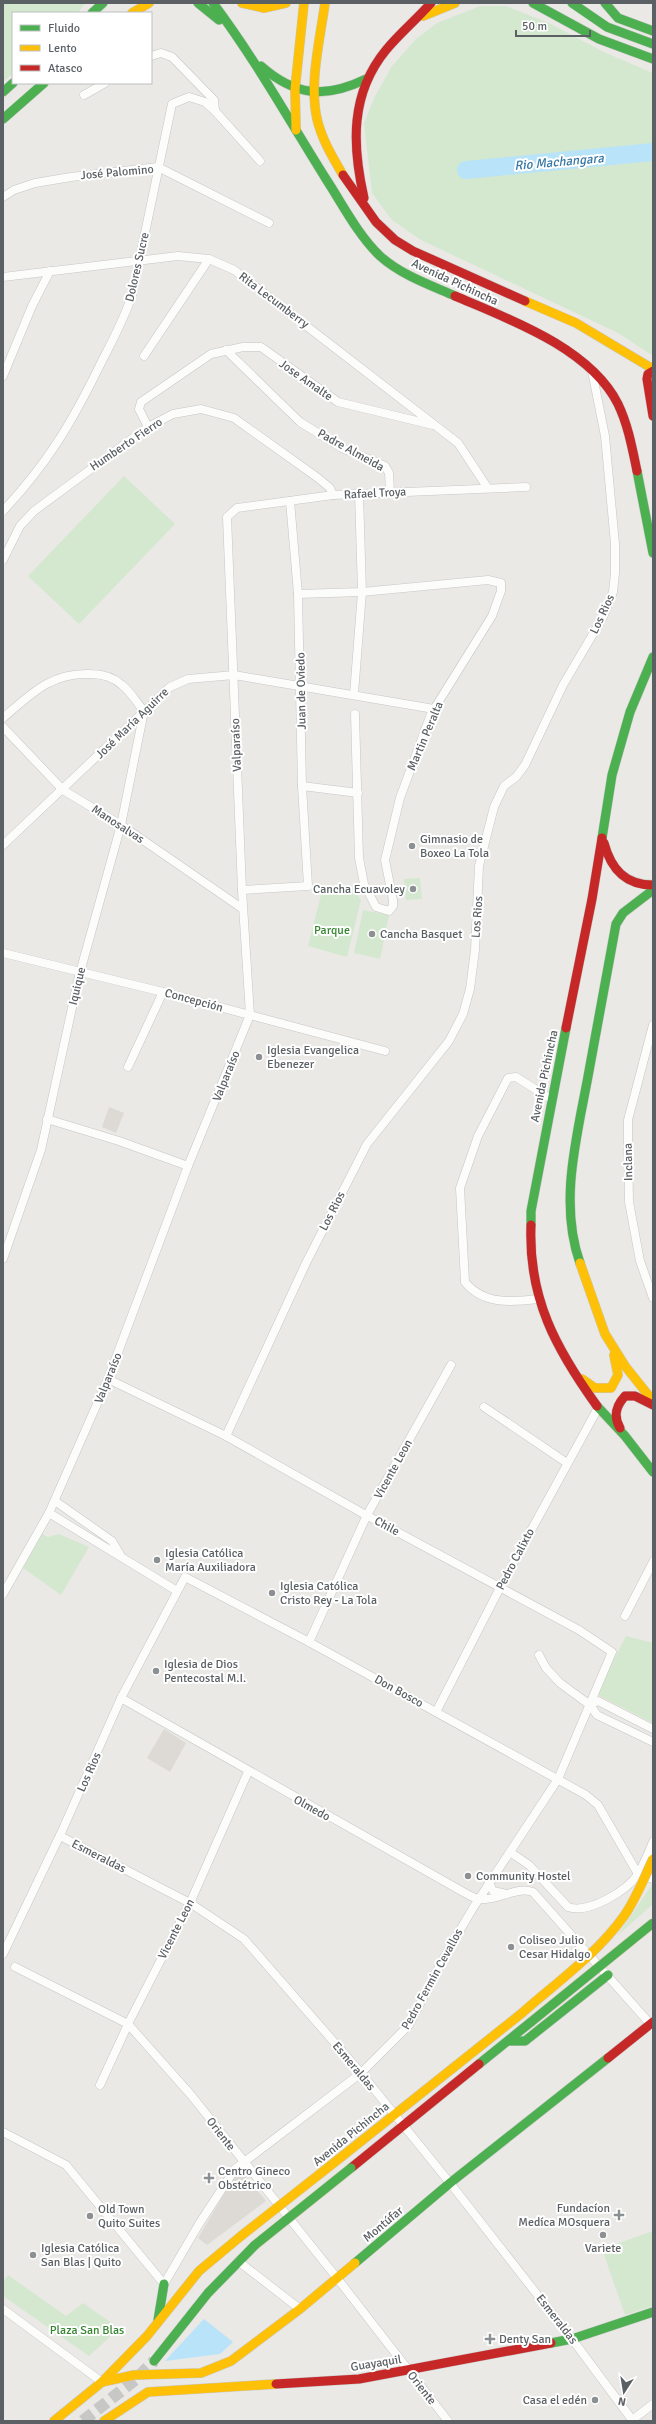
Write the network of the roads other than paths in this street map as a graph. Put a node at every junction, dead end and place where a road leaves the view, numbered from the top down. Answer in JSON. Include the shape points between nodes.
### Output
{"nodes":[{"id":1,"x":103,"y":3,"type":"edge"},
{"id":2,"x":135,"y":3,"type":"edge"},
{"id":3,"x":149,"y":3,"type":"edge"},
{"id":4,"x":198,"y":3,"type":"edge"},
{"id":5,"x":213,"y":3,"type":"edge"},
{"id":6,"x":242,"y":3,"type":"edge"},
{"id":7,"x":286,"y":3,"type":"edge"},
{"id":8,"x":304,"y":3,"type":"edge"},
{"id":9,"x":325,"y":3,"type":"edge"},
{"id":10,"x":431,"y":3,"type":"edge"},
{"id":11,"x":455,"y":3,"type":"edge"},
{"id":12,"x":532,"y":3,"type":"edge"},
{"id":13,"x":572,"y":3,"type":"edge"},
{"id":14,"x":605,"y":3,"type":"edge"},
{"id":15,"x":93,"y":12,"type":"edge"},
{"id":16,"x":125,"y":12,"type":"edge"},
{"id":17,"x":134,"y":12,"type":"edge"},
{"id":18,"x":418,"y":18,"type":"junction"},
{"id":19,"x":653,"y":31,"type":"edge"},
{"id":20,"x":653,"y":44,"type":"edge"},
{"id":21,"x":247,"y":52,"type":"junction"},
{"id":22,"x":152,"y":56,"type":"edge"},
{"id":23,"x":653,"y":59,"type":"edge"},
{"id":24,"x":366,"y":79,"type":"junction"},
{"id":25,"x":12,"y":84,"type":"edge"},
{"id":26,"x":43,"y":84,"type":"edge"},
{"id":27,"x":103,"y":84,"type":"edge"},
{"id":28,"x":295,"y":89,"type":"junction"},
{"id":29,"x":3,"y":92,"type":"edge"},
{"id":30,"x":316,"y":93,"type":"junction"},
{"id":31,"x":84,"y":96,"type":"dead end"},
{"id":32,"x":215,"y":111,"type":"junction"},
{"id":33,"x":3,"y":119,"type":"edge"},
{"id":34,"x":296,"y":133,"type":"junction"},
{"id":35,"x":260,"y":161,"type":"dead end"},
{"id":36,"x":158,"y":167,"type":"junction"},
{"id":37,"x":3,"y":197,"type":"edge"},
{"id":38,"x":366,"y":209,"type":"junction"},
{"id":39,"x":269,"y":223,"type":"dead end"},
{"id":40,"x":209,"y":259,"type":"junction"},
{"id":41,"x":139,"y":261,"type":"junction"},
{"id":42,"x":50,"y":272,"type":"junction"},
{"id":43,"x":3,"y":277,"type":"edge"},
{"id":44,"x":226,"y":350,"type":"junction"},
{"id":45,"x":144,"y":356,"type":"dead end"},
{"id":46,"x":592,"y":370,"type":"junction"},
{"id":47,"x":653,"y":370,"type":"edge"},
{"id":48,"x":3,"y":376,"type":"edge"},
{"id":49,"x":653,"y":416,"type":"edge"},
{"id":50,"x":148,"y":426,"type":"junction"},
{"id":51,"x":436,"y":426,"type":"junction"},
{"id":52,"x":486,"y":487,"type":"junction"},
{"id":53,"x":526,"y":487,"type":"dead end"},
{"id":54,"x":390,"y":492,"type":"junction"},
{"id":55,"x":359,"y":493,"type":"junction"},
{"id":56,"x":333,"y":495,"type":"junction"},
{"id":57,"x":290,"y":501,"type":"junction"},
{"id":58,"x":3,"y":511,"type":"edge"},
{"id":59,"x":227,"y":516,"type":"joint"},
{"id":60,"x":653,"y":553,"type":"edge"},
{"id":61,"x":3,"y":560,"type":"edge"},
{"id":62,"x":362,"y":592,"type":"junction"},
{"id":63,"x":298,"y":594,"type":"junction"},
{"id":64,"x":653,"y":657,"type":"edge"},
{"id":65,"x":234,"y":675,"type":"junction"},
{"id":66,"x":301,"y":688,"type":"junction"},
{"id":67,"x":354,"y":694,"type":"junction"},
{"id":68,"x":434,"y":709,"type":"junction"},
{"id":69,"x":144,"y":711,"type":"junction"},
{"id":70,"x":355,"y":714,"type":"dead end"},
{"id":71,"x":3,"y":718,"type":"edge"},
{"id":72,"x":3,"y":727,"type":"edge"},
{"id":73,"x":302,"y":786,"type":"junction"},
{"id":74,"x":64,"y":790,"type":"junction"},
{"id":75,"x":358,"y":793,"type":"junction"},
{"id":76,"x":121,"y":825,"type":"junction"},
{"id":77,"x":603,"y":838,"type":"junction"},
{"id":78,"x":3,"y":846,"type":"edge"},
{"id":79,"x":653,"y":885,"type":"edge"},
{"id":80,"x":242,"y":890,"type":"junction"},
{"id":81,"x":653,"y":890,"type":"edge"},
{"id":82,"x":243,"y":909,"type":"junction"},
{"id":83,"x":3,"y":953,"type":"edge"},
{"id":84,"x":80,"y":971,"type":"junction"},
{"id":85,"x":163,"y":992,"type":"junction"},
{"id":86,"x":250,"y":1015,"type":"junction"},
{"id":87,"x":653,"y":1025,"type":"edge"},
{"id":88,"x":385,"y":1051,"type":"dead end"},
{"id":89,"x":128,"y":1067,"type":"dead end"},
{"id":90,"x":551,"y":1099,"type":"junction"},
{"id":91,"x":47,"y":1119,"type":"junction"},
{"id":92,"x":188,"y":1166,"type":"junction"},
{"id":93,"x":3,"y":1259,"type":"edge"},
{"id":94,"x":653,"y":1298,"type":"edge"},
{"id":95,"x":539,"y":1299,"type":"junction"},
{"id":96,"x":614,"y":1350,"type":"junction"},
{"id":97,"x":451,"y":1365,"type":"dead end"},
{"id":98,"x":568,"y":1366,"type":"junction"},
{"id":99,"x":108,"y":1379,"type":"junction"},
{"id":100,"x":653,"y":1401,"type":"edge"},
{"id":101,"x":653,"y":1405,"type":"edge"},
{"id":102,"x":484,"y":1407,"type":"dead end"},
{"id":103,"x":598,"y":1408,"type":"junction"},
{"id":104,"x":226,"y":1436,"type":"junction"},
{"id":105,"x":625,"y":1436,"type":"junction"},
{"id":106,"x":567,"y":1463,"type":"junction"},
{"id":107,"x":653,"y":1472,"type":"edge"},
{"id":108,"x":55,"y":1502,"type":"junction"},
{"id":109,"x":49,"y":1513,"type":"junction"},
{"id":110,"x":367,"y":1515,"type":"junction"},
{"id":111,"x":122,"y":1557,"type":"junction"},
{"id":112,"x":653,"y":1562,"type":"edge"},
{"id":113,"x":500,"y":1586,"type":"junction"},
{"id":114,"x":177,"y":1591,"type":"junction"},
{"id":115,"x":3,"y":1594,"type":"edge"},
{"id":116,"x":625,"y":1616,"type":"dead end"},
{"id":117,"x":309,"y":1642,"type":"junction"},
{"id":118,"x":539,"y":1655,"type":"dead end"},
{"id":119,"x":121,"y":1698,"type":"junction"},
{"id":120,"x":590,"y":1705,"type":"junction"},
{"id":121,"x":436,"y":1712,"type":"junction"},
{"id":122,"x":653,"y":1729,"type":"edge"},
{"id":123,"x":653,"y":1742,"type":"edge"},
{"id":124,"x":248,"y":1772,"type":"junction"},
{"id":125,"x":558,"y":1779,"type":"junction"},
{"id":126,"x":60,"y":1836,"type":"junction"},
{"id":127,"x":653,"y":1842,"type":"edge"},
{"id":128,"x":510,"y":1852,"type":"junction"},
{"id":129,"x":653,"y":1860,"type":"edge"},
{"id":130,"x":638,"y":1874,"type":"junction"},
{"id":131,"x":653,"y":1879,"type":"edge"},
{"id":132,"x":489,"y":1882,"type":"junction"},
{"id":133,"x":507,"y":1895,"type":"junction"},
{"id":134,"x":478,"y":1899,"type":"junction"},
{"id":135,"x":190,"y":1903,"type":"junction"},
{"id":136,"x":653,"y":1923,"type":"edge"},
{"id":137,"x":3,"y":1954,"type":"edge"},
{"id":138,"x":15,"y":1967,"type":"dead end"},
{"id":139,"x":608,"y":1975,"type":"junction"},
{"id":140,"x":128,"y":2024,"type":"junction"},
{"id":141,"x":652,"y":2025,"type":"edge"},
{"id":142,"x":508,"y":2041,"type":"junction"},
{"id":143,"x":361,"y":2073,"type":"junction"},
{"id":144,"x":100,"y":2085,"type":"dead end"},
{"id":145,"x":394,"y":2114,"type":"junction"},
{"id":146,"x":403,"y":2125,"type":"junction"},
{"id":147,"x":3,"y":2132,"type":"edge"},
{"id":148,"x":244,"y":2162,"type":"junction"},
{"id":149,"x":450,"y":2182,"type":"junction"},
{"id":150,"x":238,"y":2261,"type":"junction"},
{"id":151,"x":337,"y":2278,"type":"junction"},
{"id":152,"x":164,"y":2284,"type":"junction"},
{"id":153,"x":3,"y":2309,"type":"edge"},
{"id":154,"x":300,"y":2309,"type":"junction"},
{"id":155,"x":653,"y":2312,"type":"edge"},
{"id":156,"x":158,"y":2321,"type":"junction"},
{"id":157,"x":572,"y":2339,"type":"junction"},
{"id":158,"x":154,"y":2361,"type":"tunnel mouth"},
{"id":159,"x":408,"y":2370,"type":"junction"},
{"id":160,"x":102,"y":2382,"type":"junction"},
{"id":161,"x":653,"y":2404,"type":"edge"},
{"id":162,"x":54,"y":2421,"type":"edge"},
{"id":163,"x":104,"y":2421,"type":"edge"},
{"id":164,"x":448,"y":2421,"type":"edge"},
{"id":165,"x":632,"y":2421,"type":"edge"}],
"edges":[{"from":1,"to":15,"type":"main road"},
{"from":2,"to":16,"type":"main road"},
{"from":3,"to":17,"type":"main road"},
{"from":4,"to":21,"type":"main road","via":[[215,16]]},
{"from":5,"to":21,"type":"main road"},
{"from":6,"to":7,"type":"main road","via":[[261,8]]},
{"from":8,"to":28,"type":"main road"},
{"from":9,"to":30,"type":"main road","name":"Avenida Pichincha"},
{"from":10,"to":18,"type":"main road"},
{"from":11,"to":18,"type":"main road","via":[[439,7]]},
{"from":12,"to":23,"type":"main road","via":[[599,39]]},
{"from":13,"to":20,"type":"main road","via":[[607,27]]},
{"from":14,"to":19,"type":"main road","via":[[618,18]]},
{"from":18,"to":24,"type":"main road","via":[[385,50]]},
{"from":21,"to":28,"type":"main road","via":[[272,76]]},
{"from":21,"to":34,"type":"main road","name":"Avenida Pichincha"},
{"from":22,"to":32,"type":"street","via":[[161,53],[172,57],[214,100]]},
{"from":24,"to":30,"type":"main road","via":[[342,90]]},
{"from":24,"to":38,"type":"main road","via":[[357,108],[354,153]]},
{"from":25,"to":29,"type":"main road"},
{"from":26,"to":33,"type":"main road"},
{"from":27,"to":31,"type":"street"},
{"from":28,"to":30,"type":"main road"},
{"from":28,"to":34,"type":"main road"},
{"from":30,"to":38,"type":"main road","name":"Avenida Pichincha","via":[[317,118],[324,139]]},
{"from":32,"to":35,"type":"street","name":"Dolores Sucre"},
{"from":32,"to":36,"type":"street","name":"Dolores Sucre","via":[[205,102],[189,97],[172,104]]},
{"from":34,"to":46,"type":"main road","name":"Avenida Pichincha","via":[[353,220],[382,257],[415,278],[559,346]]},
{"from":36,"to":37,"type":"street","name":"José Palomino","via":[[35,183],[14,190]]},
{"from":36,"to":39,"type":"street","name":"José Palomino"},
{"from":36,"to":41,"type":"street","name":"Dolores Sucre"},
{"from":38,"to":47,"type":"main road","name":"Avenida Pichincha","via":[[391,237],[412,251],[576,323]]},
{"from":40,"to":41,"type":"street","name":"Rita Lecumberry","via":[[178,256]]},
{"from":40,"to":45,"type":"street"},
{"from":40,"to":51,"type":"street","name":"Rita Lecumberry","via":[[234,270]]},
{"from":41,"to":42,"type":"street","name":"Rita Lecumberry"},
{"from":41,"to":58,"type":"street","name":"Dolores Sucre","via":[[125,317],[71,424],[46,462]]},
{"from":42,"to":43,"type":"street","name":"Rita Lecumberry"},
{"from":42,"to":48,"type":"street","via":[[32,306]]},
{"from":44,"to":50,"type":"street","name":"Jose Amalte","via":[[211,354],[197,362],[141,402],[139,409]]},
{"from":44,"to":51,"type":"street","name":"Jose Amalte","via":[[261,347],[338,402]]},
{"from":44,"to":54,"type":"street","name":"Padre Almeida","via":[[300,422],[342,448],[384,466],[390,473]]},
{"from":46,"to":60,"type":"main road","name":"Avenida Pichincha","via":[[614,395],[626,420]]},
{"from":46,"to":104,"type":"street","name":"Los Rios","via":[[605,443],[615,544],[616,573],[613,592],[603,617],[562,685],[525,765],[516,777],[504,786],[494,807],[479,866],[475,950],[464,1014],[446,1044],[367,1144],[306,1263]]},
{"from":47,"to":49,"type":"main road","via":[[647,379]]},
{"from":50,"to":56,"type":"street","name":"Humberto Fierro","via":[[173,414],[201,409],[234,418],[318,478],[330,488]]},
{"from":50,"to":61,"type":"street","name":"Humberto Fierro","via":[[34,511],[20,526]]},
{"from":51,"to":52,"type":"street","name":"Rita Lecumberry","via":[[458,443]]},
{"from":52,"to":53,"type":"street","name":"Rafael Troya"},
{"from":52,"to":54,"type":"street","name":"Rafael Troya"},
{"from":54,"to":55,"type":"street","name":"Rafael Troya"},
{"from":55,"to":56,"type":"street","name":"Rafael Troya"},
{"from":55,"to":62,"type":"street"},
{"from":56,"to":57,"type":"street","name":"Rafael Troya"},
{"from":57,"to":59,"type":"street","name":"Rafael Troya","via":[[237,508]]},
{"from":57,"to":63,"type":"street","name":"Juan de Oviedo"},
{"from":59,"to":65,"type":"street","name":"Valparaíso"},
{"from":62,"to":63,"type":"street"},
{"from":62,"to":67,"type":"street"},
{"from":62,"to":68,"type":"street","name":"Martin Peralta","via":[[488,580],[501,583],[501,591],[492,616]]},
{"from":63,"to":66,"type":"street","name":"Juan de Oviedo"},
{"from":64,"to":77,"type":"main road","name":"Avenida Pichincha","via":[[630,712],[612,775]]},
{"from":65,"to":66,"type":"street","name":"José María Aguirre"},
{"from":65,"to":69,"type":"street","name":"José María Aguirre","via":[[179,682]]},
{"from":65,"to":80,"type":"street","name":"Valparaíso"},
{"from":66,"to":67,"type":"street","name":"José María Aguirre"},
{"from":66,"to":73,"type":"street","name":"Juan de Oviedo"},
{"from":67,"to":68,"type":"street","name":"José María Aguirre"},
{"from":68,"to":75,"type":"street","name":"Martin Peralta","via":[[400,798],[385,860],[393,900],[393,906],[389,911],[376,907],[364,884],[359,858]]},
{"from":69,"to":71,"type":"street","via":[[122,685],[109,677],[75,673],[54,679],[39,687]]},
{"from":69,"to":74,"type":"street","name":"José María Aguirre"},
{"from":69,"to":76,"type":"street","name":"Iquique"},
{"from":70,"to":75,"type":"street"},
{"from":72,"to":74,"type":"street","name":"Manosalvas"},
{"from":73,"to":75,"type":"street"},
{"from":73,"to":80,"type":"street","name":"Juan de Oviedo","via":[[308,886]]},
{"from":74,"to":76,"type":"street","name":"Manosalvas"},
{"from":74,"to":78,"type":"street","name":"José María Aguirre"},
{"from":76,"to":82,"type":"street","name":"Manosalvas"},
{"from":76,"to":84,"type":"street","name":"Iquique"},
{"from":77,"to":79,"type":"main road","via":[[609,859],[620,876],[634,884]]},
{"from":77,"to":90,"type":"main road","name":"Avenida Pichincha","via":[[576,985]]},
{"from":80,"to":82,"type":"street","name":"Valparaíso"},
{"from":81,"to":96,"type":"main road","via":[[622,913],[616,924],[575,1147],[569,1206],[576,1251],[594,1307]]},
{"from":82,"to":86,"type":"street","name":"Valparaíso"},
{"from":83,"to":84,"type":"street","name":"Concepción"},
{"from":84,"to":85,"type":"street","name":"Concepción"},
{"from":84,"to":91,"type":"street","name":"Iquique"},
{"from":85,"to":86,"type":"street","name":"Concepción"},
{"from":85,"to":89,"type":"street"},
{"from":86,"to":88,"type":"street","name":"Concepción"},
{"from":86,"to":92,"type":"street","name":"Valparaíso"},
{"from":87,"to":94,"type":"street","name":"Inclana","via":[[628,1120],[628,1137],[629,1202],[640,1261]]},
{"from":90,"to":95,"type":"main road","name":"Avenida Pichincha","via":[[532,1211],[531,1255]]},
{"from":90,"to":95,"type":"street","via":[[516,1076],[508,1078],[478,1136],[460,1188],[466,1282],[473,1292],[487,1298],[511,1302]]},
{"from":91,"to":92,"type":"street"},
{"from":91,"to":93,"type":"street","name":"Iquique","via":[[40,1150]]},
{"from":92,"to":99,"type":"street","name":"Valparaíso"},
{"from":95,"to":98,"type":"main road","name":"Avenida Pichincha","via":[[547,1323]]},
{"from":96,"to":98,"type":"main road","via":[[618,1375],[611,1388],[593,1388]]},
{"from":96,"to":100,"type":"main road"},
{"from":97,"to":110,"type":"street","name":"Vicente Leon"},
{"from":98,"to":103,"type":"main road","name":"Avenida Pichincha"},
{"from":99,"to":104,"type":"street","name":"Chile"},
{"from":99,"to":108,"type":"street","name":"Valparaíso"},
{"from":101,"to":105,"type":"main road","via":[[635,1396],[625,1396],[621,1400],[615,1414],[616,1423]]},
{"from":102,"to":106,"type":"street"},
{"from":103,"to":105,"type":"main road","name":"Avenida Pichincha"},
{"from":103,"to":106,"type":"street","name":"Pedro Calixto"},
{"from":104,"to":110,"type":"street","name":"Chile"},
{"from":105,"to":107,"type":"main road","name":"Avenida Pichincha"},
{"from":106,"to":113,"type":"street","name":"Pedro Calixto"},
{"from":108,"to":109,"type":"street","name":"Valparaíso"},
{"from":108,"to":111,"type":"street","via":[[112,1541]]},
{"from":109,"to":111,"type":"street"},
{"from":109,"to":115,"type":"street","name":"Valparaíso"},
{"from":110,"to":113,"type":"street","name":"Chile"},
{"from":110,"to":117,"type":"street","name":"Vicente Leon"},
{"from":111,"to":114,"type":"street"},
{"from":112,"to":116,"type":"street"},
{"from":113,"to":120,"type":"street","name":"Chile","via":[[580,1630],[612,1652]]},
{"from":113,"to":121,"type":"street","name":"Pedro Calixto"},
{"from":114,"to":117,"type":"street","name":"Don Bosco","via":[[185,1576]]},
{"from":114,"to":119,"type":"street","name":"Los Rios"},
{"from":117,"to":121,"type":"street","name":"Don Bosco"},
{"from":118,"to":120,"type":"street","via":[[546,1668],[560,1683]]},
{"from":119,"to":124,"type":"street","name":"Olmedo"},
{"from":119,"to":126,"type":"street","name":"Los Rios"},
{"from":120,"to":122,"type":"street","via":[[598,1701]]},
{"from":120,"to":123,"type":"street","via":[[596,1715]]},
{"from":120,"to":125,"type":"street","name":"Pedro Fermin Cevallos"},
{"from":121,"to":125,"type":"street","name":"Don Bosco"},
{"from":124,"to":134,"type":"street","name":"Olmedo"},
{"from":124,"to":135,"type":"street","name":"Vicente Leon"},
{"from":125,"to":128,"type":"street","name":"Pedro Fermin Cevallos"},
{"from":125,"to":130,"type":"street","name":"Don Bosco","via":[[598,1805]]},
{"from":126,"to":135,"type":"street","name":"Esmeraldas"},
{"from":126,"to":137,"type":"street","name":"Los Rios"},
{"from":127,"to":130,"type":"street"},
{"from":128,"to":130,"type":"street","via":[[528,1865],[568,1907],[576,1910],[603,1901]]},
{"from":128,"to":132,"type":"street","name":"Pedro Fermin Cevallos"},
{"from":129,"to":145,"type":"main road","name":"Avenida Pichincha","bridge":true,"via":[[639,1891],[618,1924],[597,1945],[522,2012]]},
{"from":130,"to":131,"type":"street"},
{"from":132,"to":133,"type":"street","via":[[493,1891]]},
{"from":132,"to":134,"type":"street","name":"Pedro Fermin Cevallos"},
{"from":133,"to":134,"type":"street"},
{"from":133,"to":139,"type":"street","via":[[525,1890],[539,1897]]},
{"from":134,"to":143,"type":"street","name":"Pedro Fermin Cevallos","via":[[409,2025]]},
{"from":135,"to":140,"type":"street","name":"Vicente Leon"},
{"from":135,"to":143,"type":"street","name":"Esmeraldas","via":[[244,1939]]},
{"from":136,"to":142,"type":"main road","bridge":true},
{"from":138,"to":140,"type":"street","name":"Oriente"},
{"from":139,"to":141,"type":"street"},
{"from":139,"to":142,"type":"main road","via":[[525,2040]]},
{"from":140,"to":144,"type":"street","name":"Vicente Leon"},
{"from":140,"to":148,"type":"street","name":"Oriente"},
{"from":141,"to":149,"type":"main road","name":"Montúfar"},
{"from":142,"to":146,"type":"main road"},
{"from":143,"to":145,"type":"street","name":"Esmeraldas"},
{"from":143,"to":148,"type":"street","name":"Pedro Fermin Cevallos"},
{"from":145,"to":146,"type":"street","name":"Esmeraldas"},
{"from":145,"to":156,"type":"main road","name":"Avenida Pichincha","bridge":true,"via":[[199,2271]]},
{"from":146,"to":149,"type":"street","name":"Esmeraldas"},
{"from":146,"to":150,"type":"main road","bridge":true},
{"from":147,"to":152,"type":"street","via":[[66,2165]]},
{"from":148,"to":151,"type":"street","name":"Oriente"},
{"from":148,"to":152,"type":"street","name":"Pedro Fermin Cevallos","via":[[235,2169]]},
{"from":149,"to":151,"type":"main road","name":"Montúfar"},
{"from":149,"to":157,"type":"street","name":"Esmeraldas"},
{"from":150,"to":154,"type":"street"},
{"from":150,"to":158,"type":"main road","via":[[208,2293]]},
{"from":151,"to":154,"type":"main road","name":"Montúfar"},
{"from":151,"to":159,"type":"street","name":"Oriente"},
{"from":152,"to":156,"type":"main road"},
{"from":153,"to":160,"type":"street"},
{"from":154,"to":160,"type":"main road","name":"Montúfar","via":[[231,2361],[201,2373],[134,2375]]},
{"from":155,"to":157,"type":"main road","name":"Guayaquil"},
{"from":156,"to":160,"type":"main road","name":"Avenida Pichincha","via":[[137,2347]]},
{"from":157,"to":159,"type":"main road","name":"Guayaquil"},
{"from":157,"to":165,"type":"street","name":"Esmeraldas"},
{"from":159,"to":163,"type":"main road","name":"Guayaquil","via":[[359,2379],[160,2389],[148,2392]]},
{"from":159,"to":164,"type":"street","name":"Oriente"},
{"from":160,"to":162,"type":"main road","name":"Avenida Pichincha"},
{"from":161,"to":165,"type":"street"}]}
